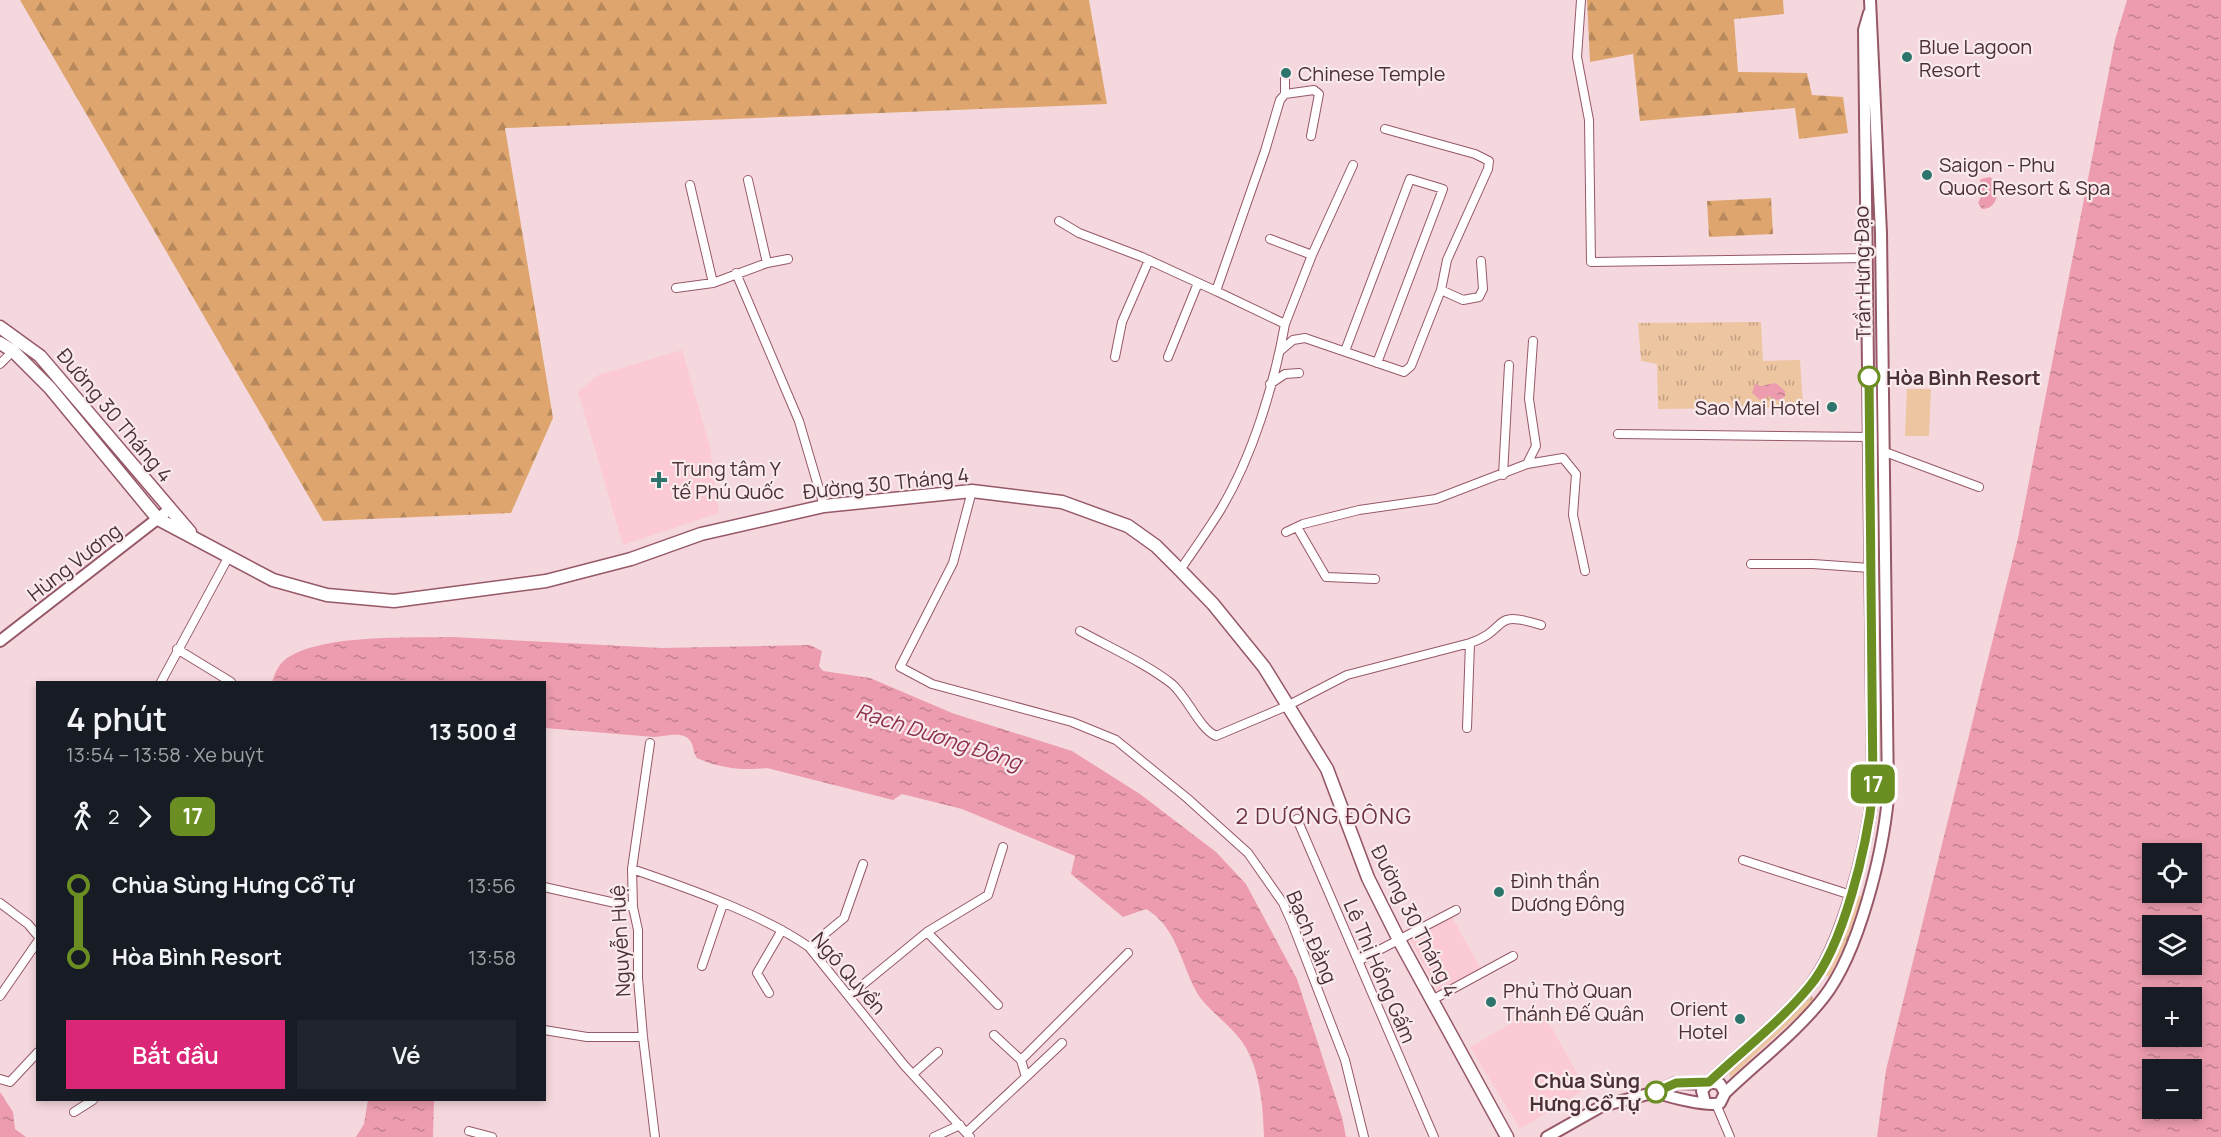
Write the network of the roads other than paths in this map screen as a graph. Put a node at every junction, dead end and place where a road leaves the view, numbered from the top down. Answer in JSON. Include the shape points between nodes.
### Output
{"nodes":[{"id":1,"x":1581,"y":0,"type":"edge"},
{"id":2,"x":1870,"y":5,"type":"edge"},
{"id":3,"x":1285,"y":76,"type":"dead end"},
{"id":4,"x":1285,"y":94,"type":"junction"},
{"id":5,"x":1385,"y":129,"type":"dead end"},
{"id":6,"x":1311,"y":136,"type":"dead end"},
{"id":7,"x":1353,"y":165,"type":"dead end"},
{"id":8,"x":1871,"y":171,"type":"junction"},
{"id":9,"x":748,"y":180,"type":"dead end"},
{"id":10,"x":690,"y":185,"type":"dead end"},
{"id":11,"x":1059,"y":221,"type":"dead end"},
{"id":12,"x":1270,"y":239,"type":"dead end"},
{"id":13,"x":1312,"y":255,"type":"junction"},
{"id":14,"x":1867,"y":258,"type":"junction"},
{"id":15,"x":788,"y":259,"type":"dead end"},
{"id":16,"x":1149,"y":260,"type":"junction"},
{"id":17,"x":1481,"y":261,"type":"dead end"},
{"id":18,"x":768,"y":263,"type":"junction"},
{"id":19,"x":736,"y":273,"type":"junction"},
{"id":20,"x":1198,"y":283,"type":"junction"},
{"id":21,"x":713,"y":284,"type":"junction"},
{"id":22,"x":676,"y":288,"type":"dead end"},
{"id":23,"x":1441,"y":290,"type":"junction"},
{"id":24,"x":1216,"y":291,"type":"junction"},
{"id":25,"x":1285,"y":324,"type":"junction"},
{"id":26,"x":0,"y":327,"type":"edge"},
{"id":27,"x":1533,"y":341,"type":"dead end"},
{"id":28,"x":23,"y":342,"type":"junction"},
{"id":29,"x":0,"y":343,"type":"edge"},
{"id":30,"x":13,"y":351,"type":"junction"},
{"id":31,"x":1280,"y":351,"type":"junction"},
{"id":32,"x":1345,"y":351,"type":"junction"},
{"id":33,"x":1115,"y":357,"type":"dead end"},
{"id":34,"x":1168,"y":357,"type":"dead end"},
{"id":35,"x":1377,"y":363,"type":"junction"},
{"id":36,"x":0,"y":364,"type":"edge"},
{"id":37,"x":1509,"y":365,"type":"dead end"},
{"id":38,"x":1299,"y":373,"type":"dead end"},
{"id":39,"x":1270,"y":384,"type":"junction"},
{"id":40,"x":97,"y":423,"type":"junction"},
{"id":41,"x":87,"y":433,"type":"junction"},
{"id":42,"x":1618,"y":434,"type":"dead end"},
{"id":43,"x":1871,"y":437,"type":"junction"},
{"id":44,"x":1871,"y":451,"type":"junction"},
{"id":45,"x":1885,"y":452,"type":"junction"},
{"id":46,"x":1527,"y":464,"type":"junction"},
{"id":47,"x":1503,"y":475,"type":"junction"},
{"id":48,"x":1979,"y":487,"type":"dead end"},
{"id":49,"x":972,"y":491,"type":"junction"},
{"id":50,"x":824,"y":506,"type":"junction"},
{"id":51,"x":170,"y":509,"type":"junction"},
{"id":52,"x":158,"y":519,"type":"junction"},
{"id":53,"x":1298,"y":527,"type":"junction"},
{"id":54,"x":1286,"y":532,"type":"dead end"},
{"id":55,"x":194,"y":536,"type":"junction"},
{"id":56,"x":229,"y":556,"type":"junction"},
{"id":57,"x":1751,"y":564,"type":"dead end"},
{"id":58,"x":1870,"y":568,"type":"junction"},
{"id":59,"x":1886,"y":568,"type":"junction"},
{"id":60,"x":1180,"y":570,"type":"junction"},
{"id":61,"x":1585,"y":571,"type":"dead end"},
{"id":62,"x":1375,"y":579,"type":"dead end"},
{"id":63,"x":1541,"y":625,"type":"dead end"},
{"id":64,"x":1080,"y":631,"type":"dead end"},
{"id":65,"x":0,"y":641,"type":"edge"},
{"id":66,"x":1470,"y":643,"type":"junction"},
{"id":67,"x":177,"y":649,"type":"junction"},
{"id":68,"x":161,"y":681,"type":"edge"},
{"id":69,"x":229,"y":681,"type":"edge"},
{"id":70,"x":1287,"y":706,"type":"junction"},
{"id":71,"x":1467,"y":728,"type":"dead end"},
{"id":72,"x":650,"y":743,"type":"dead end"},
{"id":73,"x":1297,"y":819,"type":"dead end"},
{"id":74,"x":1003,"y":847,"type":"dead end"},
{"id":75,"x":1743,"y":860,"type":"dead end"},
{"id":76,"x":863,"y":864,"type":"dead end"},
{"id":77,"x":632,"y":869,"type":"junction"},
{"id":78,"x":546,"y":887,"type":"edge"},
{"id":79,"x":1852,"y":891,"type":"junction"},
{"id":80,"x":1869,"y":892,"type":"junction"},
{"id":81,"x":0,"y":903,"type":"edge"},
{"id":82,"x":723,"y":904,"type":"junction"},
{"id":83,"x":633,"y":907,"type":"junction"},
{"id":84,"x":1456,"y":910,"type":"dead end"},
{"id":85,"x":782,"y":930,"type":"junction"},
{"id":86,"x":927,"y":932,"type":"junction"},
{"id":87,"x":36,"y":936,"type":"edge"},
{"id":88,"x":1399,"y":940,"type":"junction"},
{"id":89,"x":36,"y":942,"type":"edge"},
{"id":90,"x":809,"y":947,"type":"junction"},
{"id":91,"x":1128,"y":953,"type":"dead end"},
{"id":92,"x":1513,"y":956,"type":"dead end"},
{"id":93,"x":1358,"y":961,"type":"junction"},
{"id":94,"x":702,"y":966,"type":"dead end"},
{"id":95,"x":1809,"y":986,"type":"junction"},
{"id":96,"x":769,"y":993,"type":"dead end"},
{"id":97,"x":0,"y":996,"type":"edge"},
{"id":98,"x":849,"y":996,"type":"junction"},
{"id":99,"x":1824,"y":998,"type":"junction"},
{"id":100,"x":1432,"y":1000,"type":"junction"},
{"id":101,"x":998,"y":1005,"type":"dead end"},
{"id":102,"x":546,"y":1030,"type":"edge"},
{"id":103,"x":994,"y":1035,"type":"dead end"},
{"id":104,"x":643,"y":1037,"type":"junction"},
{"id":105,"x":1062,"y":1043,"type":"dead end"},
{"id":106,"x":938,"y":1052,"type":"dead end"},
{"id":107,"x":36,"y":1054,"type":"edge"},
{"id":108,"x":1021,"y":1060,"type":"junction"},
{"id":109,"x":913,"y":1074,"type":"junction"},
{"id":110,"x":1026,"y":1077,"type":"junction"},
{"id":111,"x":0,"y":1080,"type":"edge"},
{"id":112,"x":1707,"y":1083,"type":"junction"},
{"id":113,"x":1656,"y":1092,"type":"junction"},
{"id":114,"x":1725,"y":1093,"type":"junction"},
{"id":115,"x":91,"y":1101,"type":"edge"},
{"id":116,"x":1711,"y":1103,"type":"junction"},
{"id":117,"x":74,"y":1112,"type":"dead end"},
{"id":118,"x":960,"y":1125,"type":"junction"},
{"id":119,"x":469,"y":1131,"type":"dead end"},
{"id":120,"x":968,"y":1135,"type":"edge"},
{"id":121,"x":492,"y":1137,"type":"edge"},
{"id":122,"x":654,"y":1137,"type":"edge"},
{"id":123,"x":934,"y":1137,"type":"edge"},
{"id":124,"x":1364,"y":1137,"type":"edge"},
{"id":125,"x":1434,"y":1137,"type":"edge"},
{"id":126,"x":1507,"y":1137,"type":"edge"},
{"id":127,"x":1547,"y":1137,"type":"edge"},
{"id":128,"x":1730,"y":1137,"type":"edge"}],
"edges":[{"from":1,"to":14,"type":"street","via":[[1577,57],[1589,120],[1591,262]]},
{"from":2,"to":8,"type":"main road","name":"Trần Hưng Đạo"},
{"from":3,"to":4,"type":"street"},
{"from":4,"to":6,"type":"street","via":[[1314,90],[1319,94]]},
{"from":4,"to":24,"type":"street"},
{"from":5,"to":23,"type":"street","via":[[1489,161],[1447,260]]},
{"from":7,"to":13,"type":"street"},
{"from":8,"to":14,"type":"main road","name":"Trần Hưng Đạo"},
{"from":8,"to":45,"type":"main road","name":"Trần Hưng Đạo","via":[[1881,233]]},
{"from":9,"to":18,"type":"street"},
{"from":10,"to":21,"type":"street"},
{"from":11,"to":16,"type":"street","via":[[1104,244]]},
{"from":12,"to":13,"type":"street"},
{"from":13,"to":25,"type":"street"},
{"from":14,"to":43,"type":"main road","name":"Trần Hưng Đạo"},
{"from":15,"to":18,"type":"street"},
{"from":16,"to":20,"type":"street"},
{"from":16,"to":33,"type":"street","via":[[1122,322]]},
{"from":17,"to":23,"type":"street","via":[[1483,289],[1479,297],[1463,300]]},
{"from":18,"to":19,"type":"street"},
{"from":19,"to":21,"type":"street"},
{"from":19,"to":50,"type":"street","via":[[799,421]]},
{"from":20,"to":24,"type":"street"},
{"from":20,"to":34,"type":"street"},
{"from":21,"to":22,"type":"street"},
{"from":23,"to":35,"type":"street","via":[[1412,366],[1404,372]]},
{"from":24,"to":25,"type":"street"},
{"from":25,"to":31,"type":"street"},
{"from":26,"to":28,"type":"main road","name":"Đường 30 Tháng 4"},
{"from":27,"to":46,"type":"street","via":[[1529,399],[1536,446]]},
{"from":28,"to":30,"type":"main road"},
{"from":28,"to":40,"type":"main road","name":"Đường 30 Tháng 4","via":[[40,356]]},
{"from":29,"to":30,"type":"main road","name":"Đường 30 Tháng 4"},
{"from":30,"to":36,"type":"street"},
{"from":30,"to":41,"type":"main road","name":"Đường 30 Tháng 4"},
{"from":31,"to":32,"type":"street","via":[[1293,340],[1305,338]]},
{"from":31,"to":39,"type":"street"},
{"from":32,"to":35,"type":"street"},
{"from":32,"to":35,"type":"street","via":[[1410,179],[1443,189]]},
{"from":37,"to":47,"type":"street"},
{"from":38,"to":39,"type":"street","via":[[1285,374]]},
{"from":39,"to":60,"type":"street","via":[[1244,460],[1222,508]]},
{"from":40,"to":41,"type":"main road"},
{"from":40,"to":51,"type":"main road","name":"Đường 30 Tháng 4"},
{"from":41,"to":52,"type":"main road","name":"Đường 30 Tháng 4"},
{"from":42,"to":43,"type":"street"},
{"from":43,"to":44,"type":"main road","name":"Trần Hưng Đạo"},
{"from":44,"to":45,"type":"main road"},
{"from":44,"to":58,"type":"main road","name":"Trần Hưng Đạo"},
{"from":45,"to":48,"type":"street"},
{"from":45,"to":59,"type":"main road","name":"Trần Hưng Đạo"},
{"from":46,"to":47,"type":"street"},
{"from":46,"to":61,"type":"street","via":[[1563,458],[1573,466],[1573,515]]},
{"from":47,"to":53,"type":"street","via":[[1436,499],[1359,510]]},
{"from":49,"to":50,"type":"main road","name":"Đường 30 Tháng 4"},
{"from":49,"to":60,"type":"main road","name":"Đường 30 Tháng 4","via":[[1083,508],[1138,532]]},
{"from":49,"to":124,"type":"street","name":"Bạch Đằng","via":[[953,563],[900,668],[932,684],[1072,722],[1116,740],[1248,853],[1282,903],[1345,1060]]},
{"from":50,"to":56,"type":"main road","name":"Đường 30 Tháng 4","via":[[701,534],[575,575],[394,601],[327,595],[273,580]]},
{"from":51,"to":52,"type":"main road","name":"Hùng Vương"},
{"from":51,"to":55,"type":"main road","name":"Đường 30 Tháng 4"},
{"from":52,"to":55,"type":"main road","name":"Đường 30 Tháng 4"},
{"from":52,"to":65,"type":"main road","name":"Hùng Vương"},
{"from":53,"to":54,"type":"street"},
{"from":53,"to":62,"type":"street","via":[[1326,577]]},
{"from":55,"to":56,"type":"main road","name":"Đường 30 Tháng 4"},
{"from":56,"to":67,"type":"street"},
{"from":57,"to":58,"type":"street"},
{"from":58,"to":59,"type":"main road"},
{"from":58,"to":79,"type":"main road","name":"Trần Hưng Đạo","via":[[1873,791],[1869,825]]},
{"from":59,"to":80,"type":"main road","name":"Trần Hưng Đạo","via":[[1888,797],[1886,824]]},
{"from":60,"to":70,"type":"main road","name":"Đường 30 Tháng 4","via":[[1240,635]]},
{"from":63,"to":66,"type":"street","via":[[1509,617],[1488,636]]},
{"from":64,"to":70,"type":"street","via":[[1171,684],[1216,736]]},
{"from":66,"to":70,"type":"street","via":[[1347,675]]},
{"from":66,"to":71,"type":"street"},
{"from":67,"to":68,"type":"street"},
{"from":67,"to":69,"type":"street"},
{"from":70,"to":88,"type":"main road","name":"Đường 30 Tháng 4","via":[[1327,769],[1360,859]]},
{"from":72,"to":77,"type":"street","name":"Nguyễn Huệ"},
{"from":73,"to":93,"type":"street","name":"Lê Thị Hồng Gấm"},
{"from":74,"to":86,"type":"street","via":[[988,895]]},
{"from":75,"to":79,"type":"street"},
{"from":76,"to":90,"type":"street","via":[[844,918]]},
{"from":77,"to":82,"type":"street","name":"Ngô Quyền"},
{"from":77,"to":83,"type":"street","name":"Nguyễn Huệ"},
{"from":78,"to":83,"type":"street"},
{"from":79,"to":80,"type":"main road"},
{"from":79,"to":95,"type":"main road","name":"Trần Hưng Đạo","via":[[1829,954]]},
{"from":80,"to":99,"type":"main road","name":"Trần Hưng Đạo","via":[[1845,962]]},
{"from":81,"to":87,"type":"street","via":[[28,924]]},
{"from":82,"to":85,"type":"street","name":"Ngô Quyền"},
{"from":82,"to":94,"type":"street"},
{"from":83,"to":104,"type":"street","name":"Nguyễn Huệ","via":[[638,930]]},
{"from":84,"to":88,"type":"street"},
{"from":85,"to":90,"type":"street","name":"Ngô Quyền"},
{"from":85,"to":96,"type":"street","via":[[758,973]]},
{"from":86,"to":98,"type":"street"},
{"from":86,"to":101,"type":"street"},
{"from":88,"to":93,"type":"street"},
{"from":88,"to":100,"type":"main road","name":"Đường 30 Tháng 4"},
{"from":89,"to":97,"type":"street"},
{"from":90,"to":98,"type":"street","name":"Ngô Quyền"},
{"from":91,"to":108,"type":"street"},
{"from":92,"to":100,"type":"street"},
{"from":93,"to":125,"type":"street","name":"Lê Thị Hồng Gấm"},
{"from":95,"to":99,"type":"main road"},
{"from":95,"to":112,"type":"main road","name":"Trần Hưng Đạo"},
{"from":98,"to":109,"type":"street","name":"Ngô Quyền"},
{"from":99,"to":114,"type":"main road","name":"Trần Hưng Đạo"},
{"from":100,"to":126,"type":"main road","name":"Đường 30 Tháng 4"},
{"from":102,"to":104,"type":"street","via":[[587,1037]]},
{"from":103,"to":108,"type":"street"},
{"from":104,"to":122,"type":"street","name":"Nguyễn Huệ"},
{"from":105,"to":110,"type":"street"},
{"from":106,"to":109,"type":"street"},
{"from":107,"to":111,"type":"street","via":[[13,1079],[7,1083]]},
{"from":108,"to":110,"type":"street"},
{"from":109,"to":118,"type":"street","name":"Ngô Quyền"},
{"from":110,"to":120,"type":"street"},
{"from":112,"to":113,"type":"main road","via":[[1676,1083]]},
{"from":112,"to":114,"type":"main road","via":[[1720,1083]]},
{"from":112,"to":116,"type":"main road","via":[[1702,1095]]},
{"from":113,"to":116,"type":"main road","via":[[1675,1099]]},
{"from":113,"to":127,"type":"main road","via":[[1602,1106]]},
{"from":114,"to":116,"type":"main road","via":[[1722,1100]]},
{"from":115,"to":117,"type":"street"},
{"from":116,"to":128,"type":"street"},
{"from":118,"to":120,"type":"street","name":"Ngô Quyền"},
{"from":118,"to":123,"type":"street"},
{"from":119,"to":121,"type":"street"}]}
